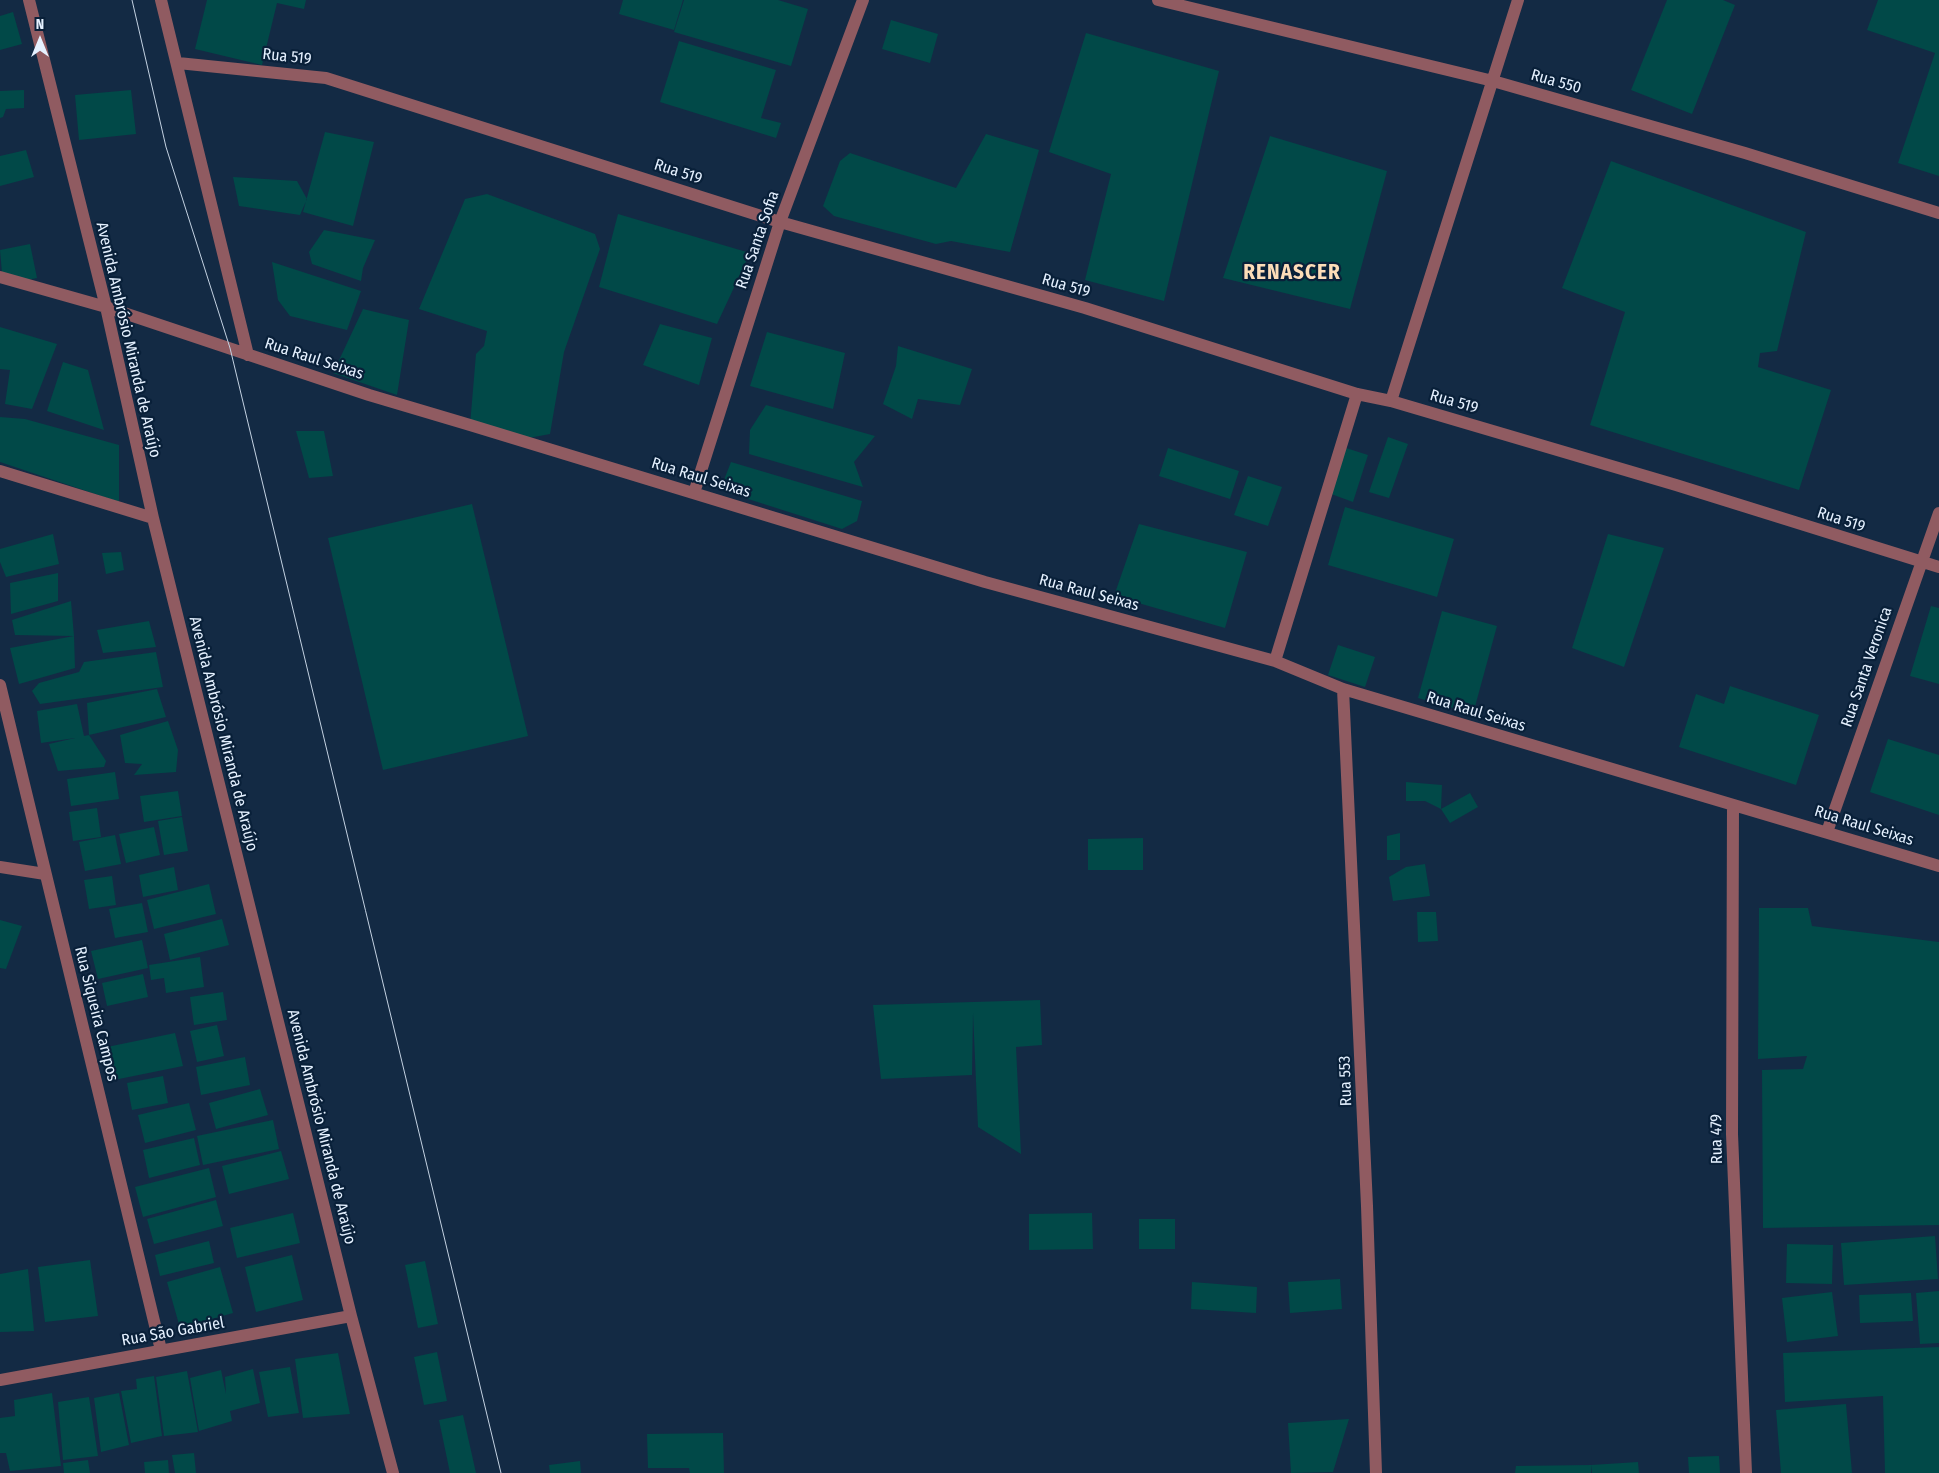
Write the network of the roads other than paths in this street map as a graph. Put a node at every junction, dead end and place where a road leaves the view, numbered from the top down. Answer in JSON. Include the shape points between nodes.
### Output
{"nodes":[{"id":1,"x":29,"y":0,"type":"edge"},
{"id":2,"x":161,"y":0,"type":"edge"},
{"id":3,"x":863,"y":0,"type":"edge"},
{"id":4,"x":1158,"y":0,"type":"edge"},
{"id":5,"x":1518,"y":0,"type":"edge"},
{"id":6,"x":178,"y":63,"type":"junction"},
{"id":7,"x":1493,"y":81,"type":"junction"},
{"id":8,"x":1939,"y":212,"type":"edge"},
{"id":9,"x":780,"y":222,"type":"junction"},
{"id":10,"x":0,"y":277,"type":"edge"},
{"id":11,"x":106,"y":308,"type":"junction"},
{"id":12,"x":248,"y":355,"type":"junction"},
{"id":13,"x":1357,"y":394,"type":"junction"},
{"id":14,"x":1391,"y":401,"type":"junction"},
{"id":15,"x":0,"y":471,"type":"edge"},
{"id":16,"x":694,"y":493,"type":"junction"},
{"id":17,"x":1939,"y":513,"type":"edge"},
{"id":18,"x":153,"y":518,"type":"junction"},
{"id":19,"x":1920,"y":562,"type":"junction"},
{"id":20,"x":1939,"y":567,"type":"edge"},
{"id":21,"x":1275,"y":661,"type":"junction"},
{"id":22,"x":0,"y":686,"type":"edge"},
{"id":23,"x":1343,"y":689,"type":"junction"},
{"id":24,"x":1733,"y":805,"type":"junction"},
{"id":25,"x":1827,"y":832,"type":"junction"},
{"id":26,"x":1939,"y":866,"type":"edge"},
{"id":27,"x":0,"y":867,"type":"edge"},
{"id":28,"x":45,"y":874,"type":"junction"},
{"id":29,"x":351,"y":1316,"type":"junction"},
{"id":30,"x":161,"y":1350,"type":"junction"},
{"id":31,"x":0,"y":1380,"type":"edge"},
{"id":32,"x":393,"y":1473,"type":"edge"},
{"id":33,"x":1376,"y":1473,"type":"edge"},
{"id":34,"x":1746,"y":1473,"type":"edge"}],
"edges":[{"from":1,"to":11,"type":"street","name":"Avenida Ambrósio Miranda de Araújo"},
{"from":2,"to":6,"type":"street"},
{"from":3,"to":9,"type":"street","name":"Rua Santa Sofia"},
{"from":4,"to":7,"type":"street","name":"Rua 550"},
{"from":5,"to":7,"type":"street"},
{"from":6,"to":9,"type":"street","name":"Rua 519","via":[[326,78]]},
{"from":6,"to":12,"type":"street"},
{"from":7,"to":8,"type":"street","name":"Rua 550"},
{"from":7,"to":14,"type":"street"},
{"from":9,"to":13,"type":"street","name":"Rua 519","via":[[1085,308]]},
{"from":9,"to":16,"type":"street","name":"Rua Santa Sofia"},
{"from":10,"to":11,"type":"street","name":"Rua Raul Seixas"},
{"from":11,"to":12,"type":"street","name":"Rua Raul Seixas"},
{"from":11,"to":18,"type":"street","name":"Avenida Ambrósio Miranda de Araújo"},
{"from":12,"to":16,"type":"street","name":"Rua Raul Seixas"},
{"from":13,"to":14,"type":"street","name":"Rua 519"},
{"from":13,"to":21,"type":"street"},
{"from":14,"to":19,"type":"street","name":"Rua 519","via":[[1676,485]]},
{"from":15,"to":18,"type":"street"},
{"from":16,"to":21,"type":"street","name":"Rua Raul Seixas","via":[[985,582]]},
{"from":17,"to":19,"type":"street","name":"Rua Santa Veronica"},
{"from":18,"to":29,"type":"street","name":"Avenida Ambrósio Miranda de Araújo"},
{"from":19,"to":20,"type":"street","name":"Rua 519"},
{"from":19,"to":25,"type":"street","name":"Rua Santa Veronica"},
{"from":21,"to":23,"type":"street","name":"Rua Raul Seixas"},
{"from":22,"to":28,"type":"street","name":"Rua Siqueira Campos"},
{"from":23,"to":24,"type":"street","name":"Rua Raul Seixas"},
{"from":23,"to":33,"type":"street","name":"Rua 553","via":[[1358,983]]},
{"from":24,"to":25,"type":"street","name":"Rua Raul Seixas"},
{"from":24,"to":34,"type":"street","name":"Rua 479","via":[[1732,1134]]},
{"from":25,"to":26,"type":"street","name":"Rua Raul Seixas"},
{"from":27,"to":28,"type":"street"},
{"from":28,"to":30,"type":"street","name":"Rua Siqueira Campos"},
{"from":29,"to":30,"type":"street","name":"Rua São Gabriel"},
{"from":29,"to":32,"type":"street","name":"Avenida Ambrósio Miranda de Araújo"},
{"from":30,"to":31,"type":"street","name":"Rua São Gabriel"}]}
